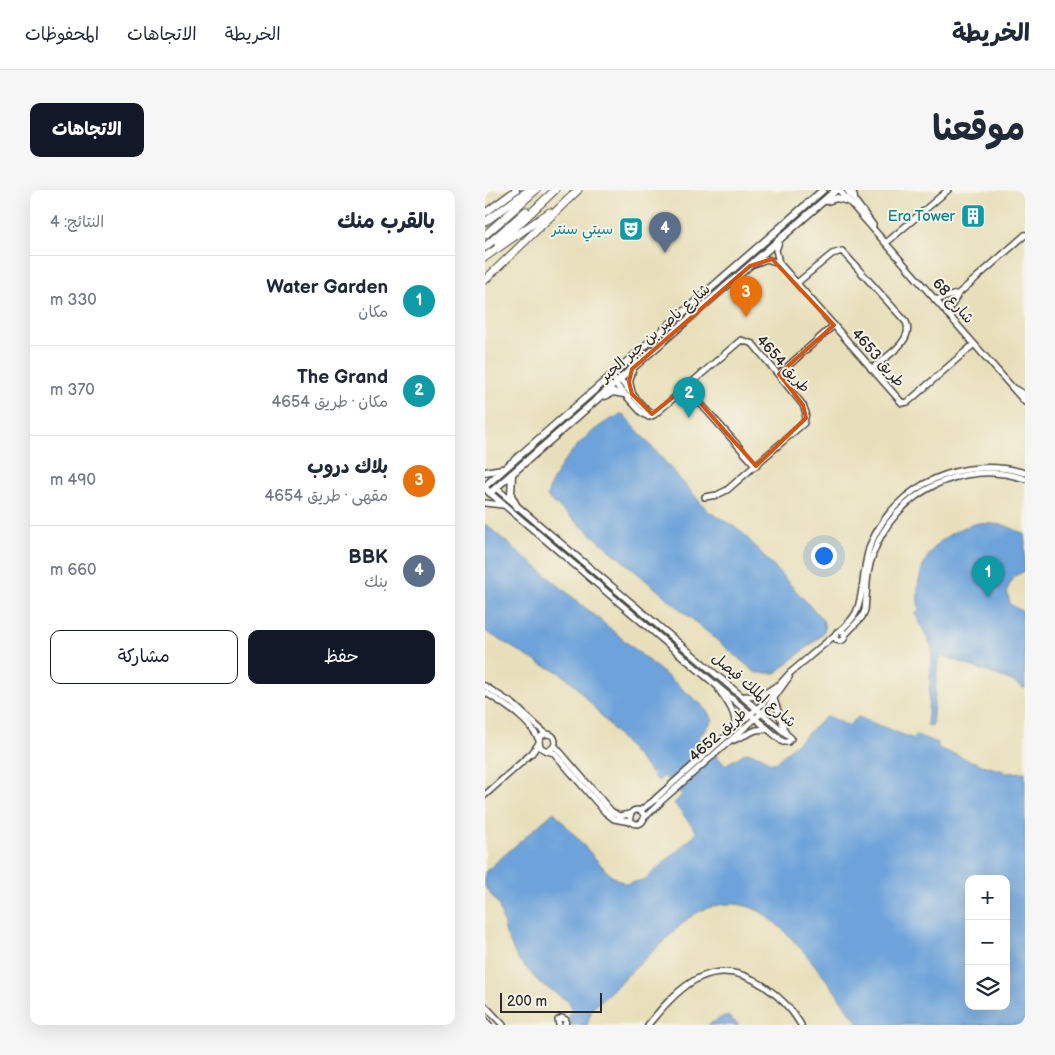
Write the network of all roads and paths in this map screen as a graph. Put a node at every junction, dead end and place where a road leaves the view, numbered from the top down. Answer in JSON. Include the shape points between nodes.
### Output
{"nodes":[{"id":1,"x":516,"y":190,"type":"edge"},
{"id":2,"x":529,"y":190,"type":"edge"},
{"id":3,"x":536,"y":190,"type":"edge"},
{"id":4,"x":550,"y":190,"type":"edge"},
{"id":5,"x":555,"y":190,"type":"edge"},
{"id":6,"x":578,"y":190,"type":"edge"},
{"id":7,"x":831,"y":190,"type":"edge"},
{"id":8,"x":837,"y":190,"type":"edge"},
{"id":9,"x":847,"y":190,"type":"edge"},
{"id":10,"x":852,"y":190,"type":"edge"},
{"id":11,"x":948,"y":190,"type":"edge"},
{"id":12,"x":821,"y":191,"type":"edge"},
{"id":13,"x":851,"y":199,"type":"junction"},
{"id":14,"x":818,"y":207,"type":"junction"},
{"id":15,"x":485,"y":212,"type":"edge"},
{"id":16,"x":485,"y":222,"type":"edge"},
{"id":17,"x":485,"y":235,"type":"edge"},
{"id":18,"x":1025,"y":235,"type":"edge"},
{"id":19,"x":779,"y":241,"type":"junction"},
{"id":20,"x":886,"y":243,"type":"junction"},
{"id":21,"x":485,"y":247,"type":"edge"},
{"id":22,"x":485,"y":256,"type":"edge"},
{"id":23,"x":779,"y":263,"type":"junction"},
{"id":24,"x":750,"y":266,"type":"junction"},
{"id":25,"x":485,"y":280,"type":"edge"},
{"id":26,"x":797,"y":283,"type":"junction"},
{"id":27,"x":957,"y":294,"type":"junction"},
{"id":28,"x":935,"y":300,"type":"junction"},
{"id":29,"x":947,"y":314,"type":"junction"},
{"id":30,"x":834,"y":325,"type":"junction"},
{"id":31,"x":974,"y":344,"type":"junction"},
{"id":32,"x":871,"y":369,"type":"junction"},
{"id":33,"x":633,"y":370,"type":"junction"},
{"id":34,"x":779,"y":374,"type":"junction"},
{"id":35,"x":611,"y":375,"type":"junction"},
{"id":36,"x":618,"y":382,"type":"junction"},
{"id":37,"x":686,"y":387,"type":"junction"},
{"id":38,"x":1012,"y":388,"type":"junction"},
{"id":39,"x":628,"y":394,"type":"junction"},
{"id":40,"x":1025,"y":395,"type":"edge"},
{"id":41,"x":599,"y":398,"type":"junction"},
{"id":42,"x":1025,"y":402,"type":"edge"},
{"id":43,"x":508,"y":466,"type":"junction"},
{"id":44,"x":756,"y":466,"type":"junction"},
{"id":45,"x":485,"y":472,"type":"edge"},
{"id":46,"x":1024,"y":472,"type":"edge"},
{"id":47,"x":512,"y":474,"type":"junction"},
{"id":48,"x":1025,"y":479,"type":"edge"},
{"id":49,"x":487,"y":486,"type":"edge"},
{"id":50,"x":496,"y":488,"type":"junction"},
{"id":51,"x":705,"y":498,"type":"dead end"},
{"id":52,"x":485,"y":503,"type":"edge"},
{"id":53,"x":503,"y":505,"type":"junction"},
{"id":54,"x":517,"y":507,"type":"junction"},
{"id":55,"x":840,"y":631,"type":"junction"},
{"id":56,"x":844,"y":636,"type":"junction"},
{"id":57,"x":836,"y":637,"type":"junction"},
{"id":58,"x":797,"y":667,"type":"junction"},
{"id":59,"x":782,"y":681,"type":"junction"},
{"id":60,"x":715,"y":684,"type":"junction"},
{"id":61,"x":485,"y":686,"type":"edge"},
{"id":62,"x":737,"y":691,"type":"junction"},
{"id":63,"x":485,"y":692,"type":"edge"},
{"id":64,"x":774,"y":699,"type":"junction"},
{"id":65,"x":759,"y":710,"type":"junction"},
{"id":66,"x":753,"y":716,"type":"junction"},
{"id":67,"x":769,"y":729,"type":"junction"},
{"id":68,"x":734,"y":730,"type":"junction"},
{"id":69,"x":546,"y":734,"type":"junction"},
{"id":70,"x":788,"y":735,"type":"junction"},
{"id":71,"x":539,"y":742,"type":"junction"},
{"id":72,"x":726,"y":742,"type":"junction"},
{"id":73,"x":555,"y":746,"type":"junction"},
{"id":74,"x":546,"y":750,"type":"junction"},
{"id":75,"x":533,"y":753,"type":"junction"},
{"id":76,"x":485,"y":795,"type":"edge"},
{"id":77,"x":657,"y":801,"type":"junction"},
{"id":78,"x":641,"y":810,"type":"junction"},
{"id":79,"x":630,"y":814,"type":"junction"},
{"id":80,"x":645,"y":817,"type":"junction"},
{"id":81,"x":631,"y":822,"type":"junction"},
{"id":82,"x":485,"y":1006,"type":"edge"},
{"id":83,"x":802,"y":1024,"type":"edge"},
{"id":84,"x":503,"y":1025,"type":"edge"},
{"id":85,"x":559,"y":1025,"type":"edge"},
{"id":86,"x":565,"y":1025,"type":"edge"},
{"id":87,"x":648,"y":1025,"type":"edge"}],
"edges":[{"from":1,"to":15,"type":"main road"},
{"from":2,"to":16,"type":"highway"},
{"from":3,"to":17,"type":"highway"},
{"from":4,"to":21,"type":"highway"},
{"from":5,"to":22,"type":"highway"},
{"from":6,"to":22,"type":"highway"},
{"from":6,"to":25,"type":"highway"},
{"from":7,"to":14,"type":"main road"},
{"from":8,"to":13,"type":"street","name":"شارع 68"},
{"from":8,"to":14,"type":"main road","name":"شارع ناصر بن جبر الجبر"},
{"from":9,"to":13,"type":"street","name":"شارع 68"},
{"from":10,"to":13,"type":"main road"},
{"from":11,"to":20,"type":"street"},
{"from":12,"to":35,"type":"main road","name":"شارع ناصر بن جبر الجبر"},
{"from":13,"to":14,"type":"main road","via":[[837,198]]},
{"from":13,"to":20,"type":"street","name":"شارع 68","via":[[869,217]]},
{"from":14,"to":19,"type":"main road","name":"شارع ناصر بن جبر الجبر"},
{"from":18,"to":27,"type":"street"},
{"from":19,"to":23,"type":"street","via":[[776,250]]},
{"from":19,"to":24,"type":"main road","name":"شارع ناصر بن جبر الجبر"},
{"from":20,"to":28,"type":"street","name":"شارع 68"},
{"from":23,"to":24,"type":"street","via":[[763,260]]},
{"from":23,"to":26,"type":"street","name":"طريق 4653"},
{"from":24,"to":33,"type":"main road","name":"شارع ناصر بن جبر الجبر"},
{"from":26,"to":30,"type":"street","name":"طريق 4653"},
{"from":26,"to":32,"type":"street","via":[[831,254],[842,252],[906,322],[909,329],[906,338]]},
{"from":27,"to":28,"type":"street"},
{"from":27,"to":29,"type":"street"},
{"from":28,"to":29,"type":"street","name":"شارع 68"},
{"from":29,"to":31,"type":"street","name":"شارع 68"},
{"from":30,"to":32,"type":"street","name":"طريق 4653"},
{"from":30,"to":34,"type":"street","name":"طريق 4653"},
{"from":31,"to":32,"type":"street","name":"طريق 4653","via":[[907,403],[899,401]]},
{"from":31,"to":38,"type":"street","name":"شارع 68"},
{"from":33,"to":36,"type":"main road","name":"شارع ناصر بن جبر الجبر"},
{"from":33,"to":39,"type":"main road"},
{"from":34,"to":37,"type":"street","name":"طريق 4654","via":[[751,343],[741,340]]},
{"from":34,"to":44,"type":"street","name":"طريق 4654","via":[[803,405],[805,421]]},
{"from":35,"to":36,"type":"street"},
{"from":35,"to":43,"type":"main road","name":"شارع ناصر بن جبر الجبر"},
{"from":36,"to":39,"type":"street"},
{"from":36,"to":41,"type":"main road","name":"شارع ناصر بن جبر الجبر"},
{"from":37,"to":39,"type":"street","name":"طريق 4654","via":[[656,413],[648,412]]},
{"from":37,"to":44,"type":"street"},
{"from":38,"to":40,"type":"street"},
{"from":38,"to":42,"type":"street","name":"شارع 68"},
{"from":39,"to":41,"type":"main road","via":[[613,392]]},
{"from":41,"to":47,"type":"main road","name":"شارع ناصر بن جبر الجبر"},
{"from":43,"to":45,"type":"main road","via":[[495,472]]},
{"from":43,"to":49,"type":"main road","name":"شارع ناصر بن جبر الجبر"},
{"from":44,"to":51,"type":"street","name":"طريق 4654","via":[[724,492]]},
{"from":46,"to":55,"type":"street","via":[[991,467],[965,469],[935,478],[904,499],[889,514],[872,542],[857,611]]},
{"from":47,"to":50,"type":"main road","name":"شارع ناصر بن جبر الجبر"},
{"from":47,"to":54,"type":"main road","via":[[511,495]]},
{"from":48,"to":56,"type":"street","via":[[991,472],[964,474],[928,488],[906,504],[890,521],[877,544],[869,566],[865,610]]},
{"from":49,"to":50,"type":"main road","name":"شارع الملك فيصل"},
{"from":49,"to":53,"type":"street","name":"شارع الملك فيصل"},
{"from":50,"to":54,"type":"street","name":"شارع الملك فيصل"},
{"from":52,"to":53,"type":"street"},
{"from":53,"to":60,"type":"street","name":"شارع الملك فيصل"},
{"from":54,"to":62,"type":"street","name":"شارع الملك فيصل"},
{"from":55,"to":56,"type":"street"},
{"from":55,"to":57,"type":"street"},
{"from":56,"to":57,"type":"street","via":[[841,640]]},
{"from":57,"to":58,"type":"street","name":"طريق 4652"},
{"from":58,"to":59,"type":"street","name":"طريق 4652"},
{"from":58,"to":64,"type":"street","name":"طريق 4652"},
{"from":59,"to":62,"type":"street","via":[[759,697],[746,697]]},
{"from":59,"to":65,"type":"street","name":"طريق 4652"},
{"from":60,"to":66,"type":"street","name":"شارع الملك فيصل"},
{"from":60,"to":68,"type":"street","via":[[732,710]]},
{"from":61,"to":69,"type":"street","via":[[513,704]]},
{"from":62,"to":65,"type":"street","name":"شارع الملك فيصل"},
{"from":63,"to":71,"type":"street","via":[[517,714],[535,732]]},
{"from":64,"to":65,"type":"street","name":"طريق 4652"},
{"from":64,"to":70,"type":"street"},
{"from":65,"to":66,"type":"street","name":"طريق 4652"},
{"from":65,"to":70,"type":"street","name":"شارع الملك فيصل"},
{"from":66,"to":67,"type":"street","name":"شارع الملك فيصل"},
{"from":66,"to":68,"type":"street","name":"طريق 4652"},
{"from":66,"to":72,"type":"street","name":"طريق 4652"},
{"from":67,"to":70,"type":"street","name":"شارع الملك فيصل","via":[[785,743],[791,738]]},
{"from":67,"to":72,"type":"street","via":[[756,730]]},
{"from":68,"to":72,"type":"street","name":"طريق 4652"},
{"from":69,"to":71,"type":"street"},
{"from":69,"to":73,"type":"street","via":[[553,736]]},
{"from":71,"to":74,"type":"street"},
{"from":71,"to":75,"type":"street"},
{"from":72,"to":77,"type":"street","name":"طريق 4652"},
{"from":73,"to":74,"type":"street"},
{"from":73,"to":79,"type":"street","via":[[611,811],[622,816]]},
{"from":74,"to":75,"type":"street"},
{"from":74,"to":81,"type":"street","via":[[554,754],[605,812],[614,819]]},
{"from":75,"to":76,"type":"street"},
{"from":77,"to":78,"type":"street","name":"طريق 4652"},
{"from":77,"to":80,"type":"street","name":"طريق 4652"},
{"from":78,"to":79,"type":"street","name":"طريق 4652"},
{"from":78,"to":80,"type":"street"},
{"from":79,"to":81,"type":"street"},
{"from":80,"to":81,"type":"street","via":[[640,823]]},
{"from":82,"to":84,"type":"street"},
{"from":83,"to":87,"type":"street","via":[[784,1002],[763,986],[741,974],[722,971],[695,980]]},
{"from":85,"to":86,"type":"street","via":[[558,1020],[562,1018],[566,1020]]}]}
